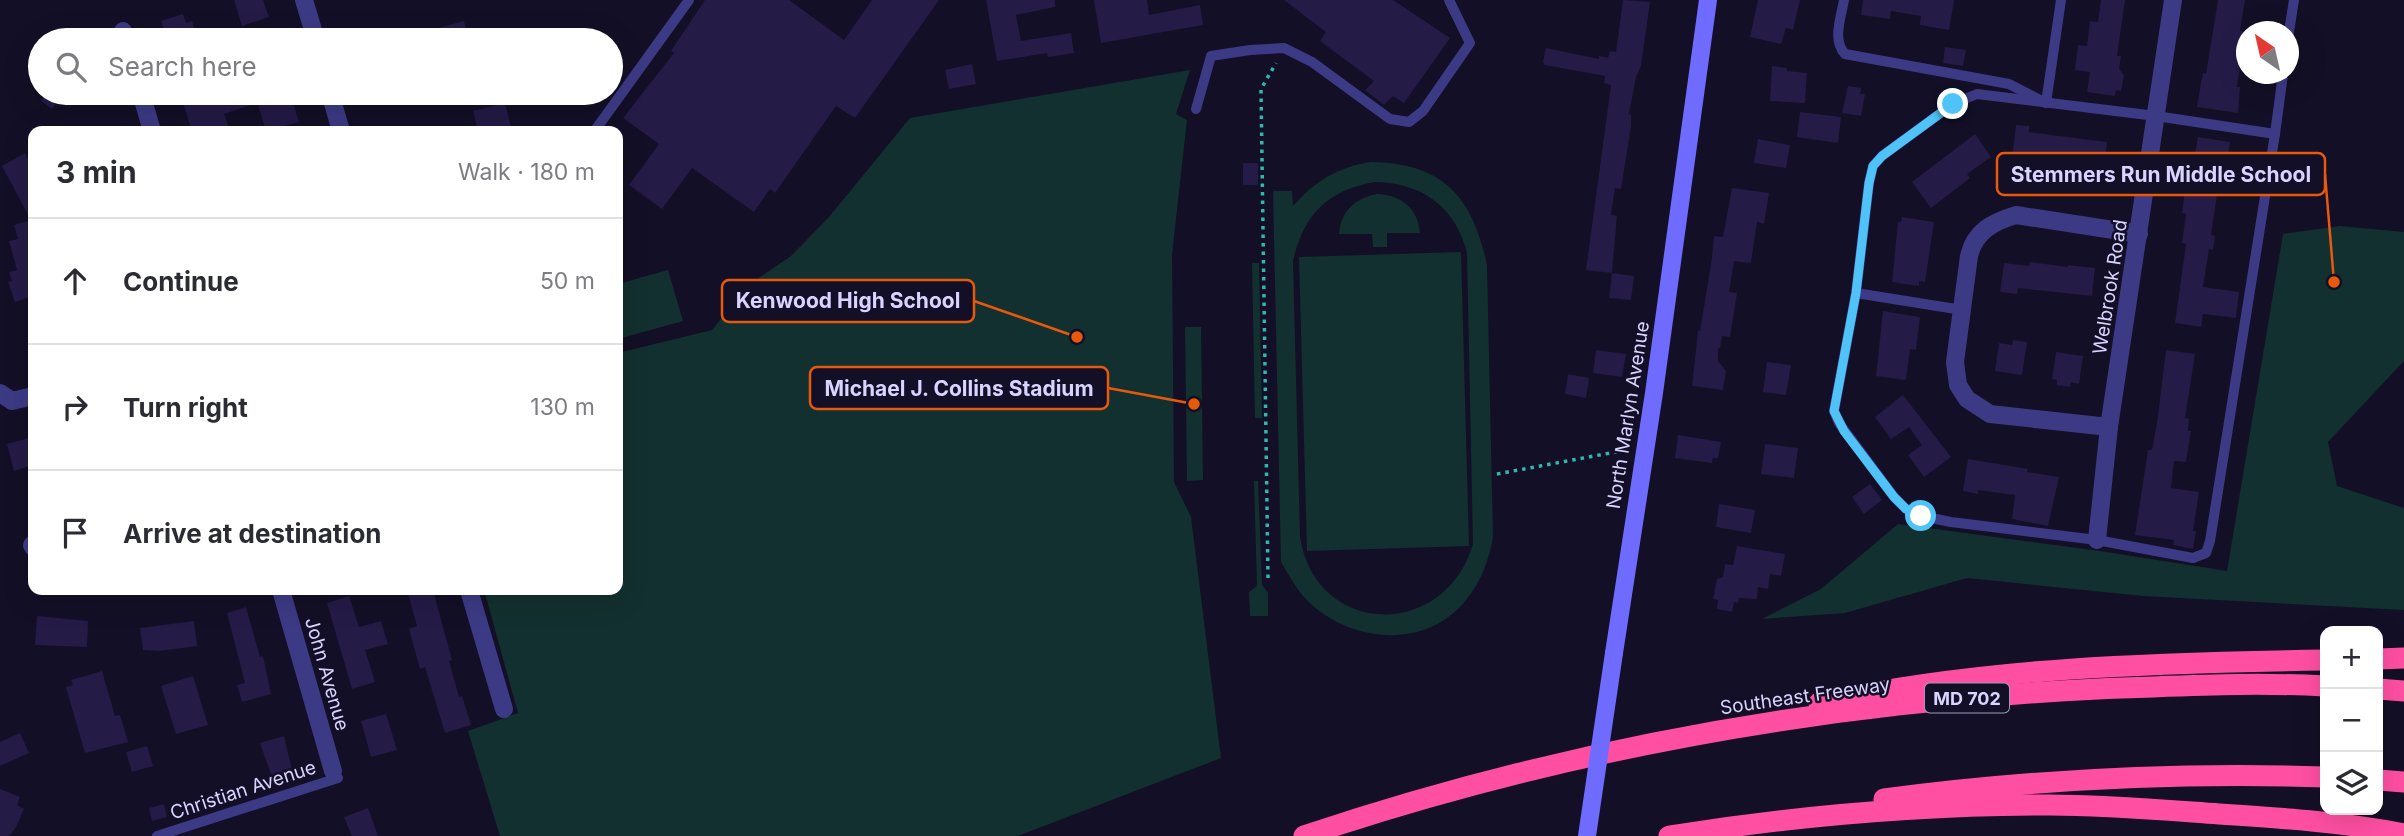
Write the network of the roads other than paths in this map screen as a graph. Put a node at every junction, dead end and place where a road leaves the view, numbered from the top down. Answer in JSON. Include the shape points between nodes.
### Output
{"nodes":[{"id":1,"x":304,"y":0,"type":"edge"},
{"id":2,"x":689,"y":0,"type":"edge"},
{"id":3,"x":1449,"y":0,"type":"edge"},
{"id":4,"x":1708,"y":0,"type":"edge"},
{"id":5,"x":1844,"y":0,"type":"edge"},
{"id":6,"x":2061,"y":0,"type":"edge"},
{"id":7,"x":2173,"y":0,"type":"edge"},
{"id":8,"x":2294,"y":0,"type":"edge"},
{"id":9,"x":2291,"y":21,"type":"edge"},
{"id":10,"x":312,"y":28,"type":"edge"},
{"id":11,"x":2282,"y":84,"type":"edge"},
{"id":12,"x":623,"y":92,"type":"edge"},
{"id":13,"x":2046,"y":103,"type":"junction"},
{"id":14,"x":144,"y":105,"type":"edge"},
{"id":15,"x":333,"y":105,"type":"edge"},
{"id":16,"x":613,"y":105,"type":"edge"},
{"id":17,"x":1196,"y":109,"type":"dead end"},
{"id":18,"x":2155,"y":116,"type":"junction"},
{"id":19,"x":151,"y":126,"type":"edge"},
{"id":20,"x":340,"y":126,"type":"edge"},
{"id":21,"x":598,"y":126,"type":"edge"},
{"id":22,"x":2274,"y":134,"type":"junction"},
{"id":23,"x":2139,"y":234,"type":"junction"},
{"id":24,"x":1856,"y":293,"type":"junction"},
{"id":25,"x":1962,"y":310,"type":"junction"},
{"id":26,"x":0,"y":393,"type":"edge"},
{"id":27,"x":28,"y":397,"type":"edge"},
{"id":28,"x":2109,"y":426,"type":"junction"},
{"id":29,"x":2097,"y":540,"type":"junction"},
{"id":30,"x":282,"y":595,"type":"edge"},
{"id":31,"x":470,"y":595,"type":"edge"},
{"id":32,"x":2404,"y":658,"type":"edge"},
{"id":33,"x":2383,"y":659,"type":"edge"},
{"id":34,"x":2320,"y":660,"type":"edge"},
{"id":35,"x":2320,"y":686,"type":"edge"},
{"id":36,"x":2383,"y":689,"type":"edge"},
{"id":37,"x":2404,"y":691,"type":"edge"},
{"id":38,"x":504,"y":709,"type":"dead end"},
{"id":39,"x":1613,"y":751,"type":"junction"},
{"id":40,"x":336,"y":774,"type":"joint"},
{"id":41,"x":2320,"y":778,"type":"edge"},
{"id":42,"x":2383,"y":780,"type":"edge"},
{"id":43,"x":2404,"y":782,"type":"edge"},
{"id":44,"x":2404,"y":834,"type":"edge"},
{"id":45,"x":158,"y":836,"type":"edge"},
{"id":46,"x":1304,"y":836,"type":"edge"},
{"id":47,"x":1587,"y":836,"type":"edge"},
{"id":48,"x":1657,"y":836,"type":"edge"},
{"id":49,"x":1669,"y":836,"type":"edge"}],
"edges":[{"from":1,"to":10,"type":"street"},
{"from":2,"to":12,"type":"lane"},
{"from":3,"to":17,"type":"lane","via":[[1470,43],[1423,111],[1409,122],[1390,119],[1312,62],[1284,48],[1211,56]]},
{"from":4,"to":47,"type":"street","name":"North Marlyn Avenue","bridge":true},
{"from":5,"to":13,"type":"lane","via":[[1838,36],[1845,54],[2009,84]]},
{"from":6,"to":13,"type":"lane"},
{"from":7,"to":18,"type":"street","name":"Welbrook Road"},
{"from":8,"to":9,"type":"lane"},
{"from":11,"to":22,"type":"lane"},
{"from":13,"to":18,"type":"lane"},
{"from":13,"to":24,"type":"lane","via":[[1977,94],[1953,104],[1882,156],[1873,166],[1869,183]]},
{"from":14,"to":19,"type":"street"},
{"from":15,"to":20,"type":"street"},
{"from":16,"to":21,"type":"lane"},
{"from":18,"to":22,"type":"lane"},
{"from":18,"to":23,"type":"street","name":"Welbrook Road"},
{"from":22,"to":29,"type":"lane","via":[[2206,553],[2193,558]]},
{"from":23,"to":25,"type":"street","via":[[2016,215],[2001,219],[1972,243]]},
{"from":23,"to":28,"type":"street","name":"Welbrook Road"},
{"from":24,"to":25,"type":"lane"},
{"from":24,"to":29,"type":"lane","via":[[1834,411],[1844,431],[1900,503],[1921,516],[1951,522]]},
{"from":25,"to":28,"type":"street","via":[[1956,373],[1962,393],[1977,407],[1990,414]]},
{"from":26,"to":27,"type":"street","via":[[12,401]]},
{"from":28,"to":29,"type":"street","name":"Welbrook Road"},
{"from":30,"to":40,"type":"street","name":"John Avenue"},
{"from":31,"to":38,"type":"street"},
{"from":32,"to":33,"type":"highway"},
{"from":34,"to":39,"type":"highway","via":[[2152,664],[1944,680],[1717,725]]},
{"from":35,"to":39,"type":"highway","name":"Southeast Freeway","number":"MD 702","via":[[2167,686],[1948,700],[1757,725]]},
{"from":36,"to":37,"type":"highway"},
{"from":39,"to":46,"type":"highway","name":"Southeast Freeway","number":"MD 702","via":[[1454,790]]},
{"from":40,"to":45,"type":"lane","name":"Christian Avenue"},
{"from":41,"to":48,"type":"highway","via":[[2178,777],[1934,792]]},
{"from":42,"to":43,"type":"highway"},
{"from":44,"to":49,"type":"highway","via":[[2311,820],[2050,805],[1837,814]]}]}
